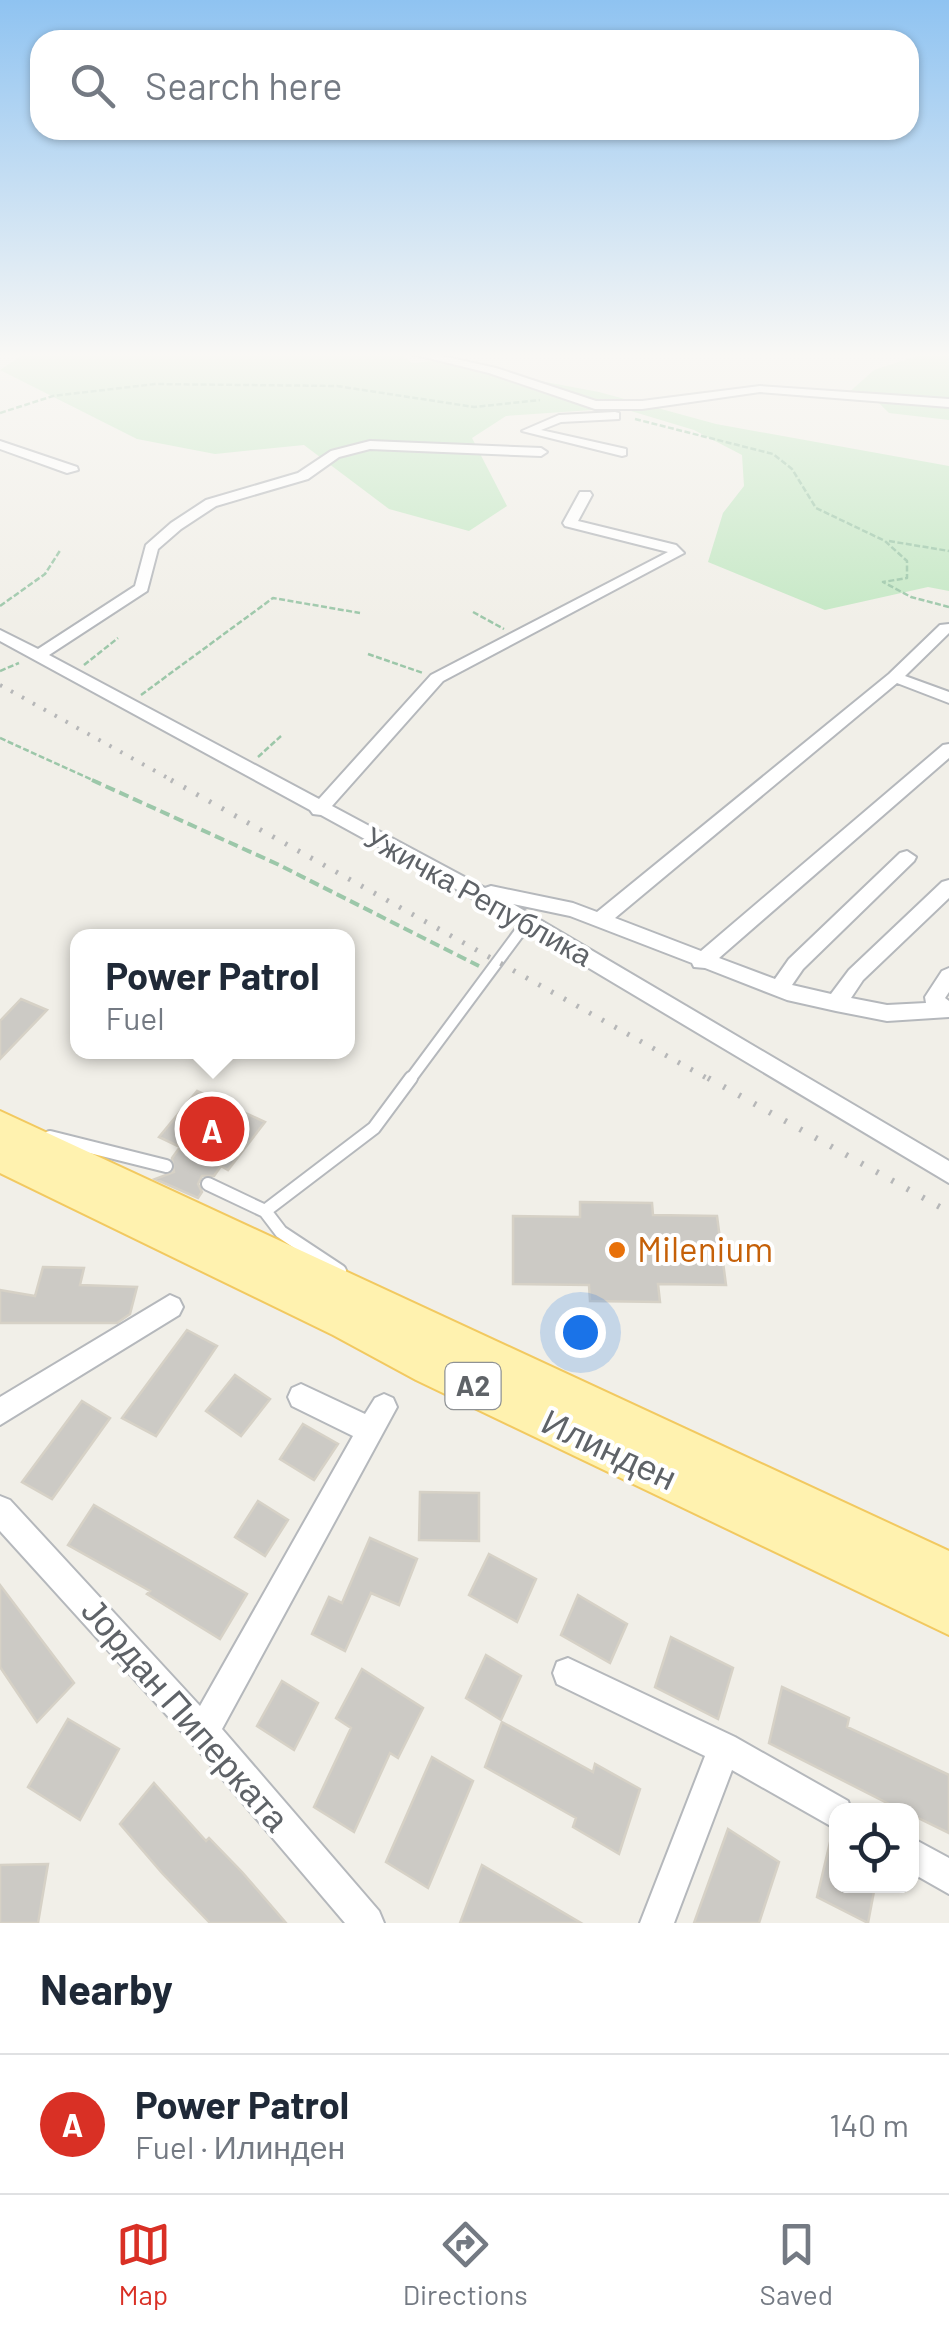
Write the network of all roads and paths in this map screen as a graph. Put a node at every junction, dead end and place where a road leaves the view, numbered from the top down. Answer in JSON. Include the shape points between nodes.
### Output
{"nodes":[{"id":1,"x":587,"y":444,"type":"edge"},
{"id":2,"x":730,"y":444,"type":"edge"},
{"id":3,"x":0,"y":445,"type":"edge"},
{"id":4,"x":541,"y":452,"type":"dead end"},
{"id":5,"x":622,"y":452,"type":"dead end"},
{"id":6,"x":72,"y":470,"type":"dead end"},
{"id":7,"x":585,"y":495,"type":"dead end"},
{"id":8,"x":884,"y":541,"type":"junction"},
{"id":9,"x":61,"y":548,"type":"dead end"},
{"id":10,"x":949,"y":552,"type":"edge"},
{"id":11,"x":0,"y":606,"type":"edge"},
{"id":12,"x":949,"y":606,"type":"edge"},
{"id":13,"x":473,"y":612,"type":"dead end"},
{"id":14,"x":360,"y":613,"type":"dead end"},
{"id":15,"x":945,"y":628,"type":"dead end"},
{"id":16,"x":0,"y":635,"type":"edge"},
{"id":17,"x":118,"y":638,"type":"dead end"},
{"id":18,"x":514,"y":638,"type":"junction"},
{"id":19,"x":368,"y":654,"type":"dead end"},
{"id":20,"x":38,"y":656,"type":"junction"},
{"id":21,"x":0,"y":671,"type":"edge"},
{"id":22,"x":72,"y":674,"type":"junction"},
{"id":23,"x":894,"y":677,"type":"junction"},
{"id":24,"x":437,"y":678,"type":"junction"},
{"id":25,"x":949,"y":698,"type":"edge"},
{"id":26,"x":130,"y":704,"type":"junction"},
{"id":27,"x":281,"y":736,"type":"dead end"},
{"id":28,"x":0,"y":738,"type":"edge"},
{"id":29,"x":949,"y":749,"type":"edge"},
{"id":30,"x":247,"y":768,"type":"junction"},
{"id":31,"x":319,"y":810,"type":"junction"},
{"id":32,"x":907,"y":857,"type":"dead end"},
{"id":33,"x":949,"y":887,"type":"edge"},
{"id":34,"x":472,"y":888,"type":"junction"},
{"id":35,"x":599,"y":921,"type":"junction"},
{"id":36,"x":527,"y":922,"type":"junction"},
{"id":37,"x":702,"y":962,"type":"junction"},
{"id":38,"x":491,"y":972,"type":"junction"},
{"id":39,"x":949,"y":976,"type":"edge"},
{"id":40,"x":778,"y":989,"type":"junction"},
{"id":41,"x":836,"y":1003,"type":"junction"},
{"id":42,"x":943,"y":1010,"type":"edge"},
{"id":43,"x":0,"y":1126,"type":"edge"},
{"id":44,"x":0,"y":1155,"type":"edge"},
{"id":45,"x":166,"y":1166,"type":"dead end"},
{"id":46,"x":949,"y":1173,"type":"edge"},
{"id":47,"x":208,"y":1184,"type":"dead end"},
{"id":48,"x":265,"y":1210,"type":"junction"},
{"id":49,"x":170,"y":1307,"type":"dead end"},
{"id":50,"x":445,"y":1340,"type":"junction"},
{"id":51,"x":302,"y":1397,"type":"dead end"},
{"id":52,"x":0,"y":1412,"type":"edge"},
{"id":53,"x":0,"y":1510,"type":"edge"},
{"id":54,"x":949,"y":1576,"type":"edge"},
{"id":55,"x":949,"y":1611,"type":"edge"},
{"id":56,"x":568,"y":1672,"type":"dead end"},
{"id":57,"x":203,"y":1732,"type":"junction"},
{"id":58,"x":724,"y":1748,"type":"junction"},
{"id":59,"x":829,"y":1808,"type":"edge"},
{"id":60,"x":919,"y":1859,"type":"edge"},
{"id":61,"x":949,"y":1877,"type":"edge"},
{"id":62,"x":367,"y":1923,"type":"edge"},
{"id":63,"x":657,"y":1923,"type":"edge"}],
"edges":[{"from":1,"to":5,"type":"street"},
{"from":2,"to":8,"type":"path","via":[[773,454],[792,469],[816,508]]},
{"from":3,"to":6,"type":"street"},
{"from":4,"to":20,"type":"street","via":[[370,445],[320,460],[280,485],[211,503],[152,548],[142,588]]},
{"from":7,"to":18,"type":"street","via":[[570,523],[677,553]]},
{"from":8,"to":10,"type":"path"},
{"from":8,"to":12,"type":"path","via":[[909,571],[907,578],[883,582]]},
{"from":9,"to":11,"type":"path","via":[[45,574]]},
{"from":13,"to":18,"type":"path"},
{"from":14,"to":26,"type":"path","via":[[273,598]]},
{"from":15,"to":23,"type":"street"},
{"from":16,"to":20,"type":"street","name":"Ужичка Република"},
{"from":17,"to":22,"type":"path"},
{"from":18,"to":24,"type":"street"},
{"from":19,"to":24,"type":"path"},
{"from":20,"to":21,"type":"path"},
{"from":20,"to":22,"type":"street","name":"Ужичка Република"},
{"from":22,"to":26,"type":"street","name":"Ужичка Република"},
{"from":23,"to":25,"type":"street"},
{"from":23,"to":35,"type":"street"},
{"from":24,"to":31,"type":"street"},
{"from":26,"to":30,"type":"street","name":"Ужичка Република"},
{"from":27,"to":30,"type":"path"},
{"from":28,"to":38,"type":"path"},
{"from":29,"to":37,"type":"street"},
{"from":30,"to":31,"type":"street","name":"Ужичка Република"},
{"from":31,"to":34,"type":"street","name":"Ужичка Република"},
{"from":32,"to":40,"type":"street"},
{"from":33,"to":41,"type":"street","via":[[856,974]]},
{"from":34,"to":35,"type":"street"},
{"from":34,"to":36,"type":"street","name":"Ужичка Република"},
{"from":35,"to":37,"type":"street"},
{"from":36,"to":38,"type":"lane"},
{"from":36,"to":46,"type":"street","name":"Ужичка Република"},
{"from":37,"to":40,"type":"street"},
{"from":38,"to":48,"type":"lane","via":[[374,1128]]},
{"from":39,"to":42,"type":"street","via":[[936,997]]},
{"from":40,"to":41,"type":"street"},
{"from":41,"to":42,"type":"street","via":[[887,1014]]},
{"from":43,"to":45,"type":"lane"},
{"from":43,"to":50,"type":"main road","name":"Илинден","number":"A2"},
{"from":44,"to":55,"type":"main road","name":"Илинден","number":"A2"},
{"from":47,"to":48,"type":"lane"},
{"from":48,"to":50,"type":"lane","via":[[280,1232]]},
{"from":49,"to":52,"type":"street"},
{"from":50,"to":54,"type":"main road","name":"Илинден","number":"A2"},
{"from":51,"to":57,"type":"street","via":[[378,1419]]},
{"from":53,"to":57,"type":"street","name":"Јордан Пиперката"},
{"from":56,"to":58,"type":"street"},
{"from":57,"to":62,"type":"street","name":"Јордан Пиперката"},
{"from":58,"to":59,"type":"street"},
{"from":58,"to":63,"type":"street"},
{"from":60,"to":61,"type":"street"}]}
